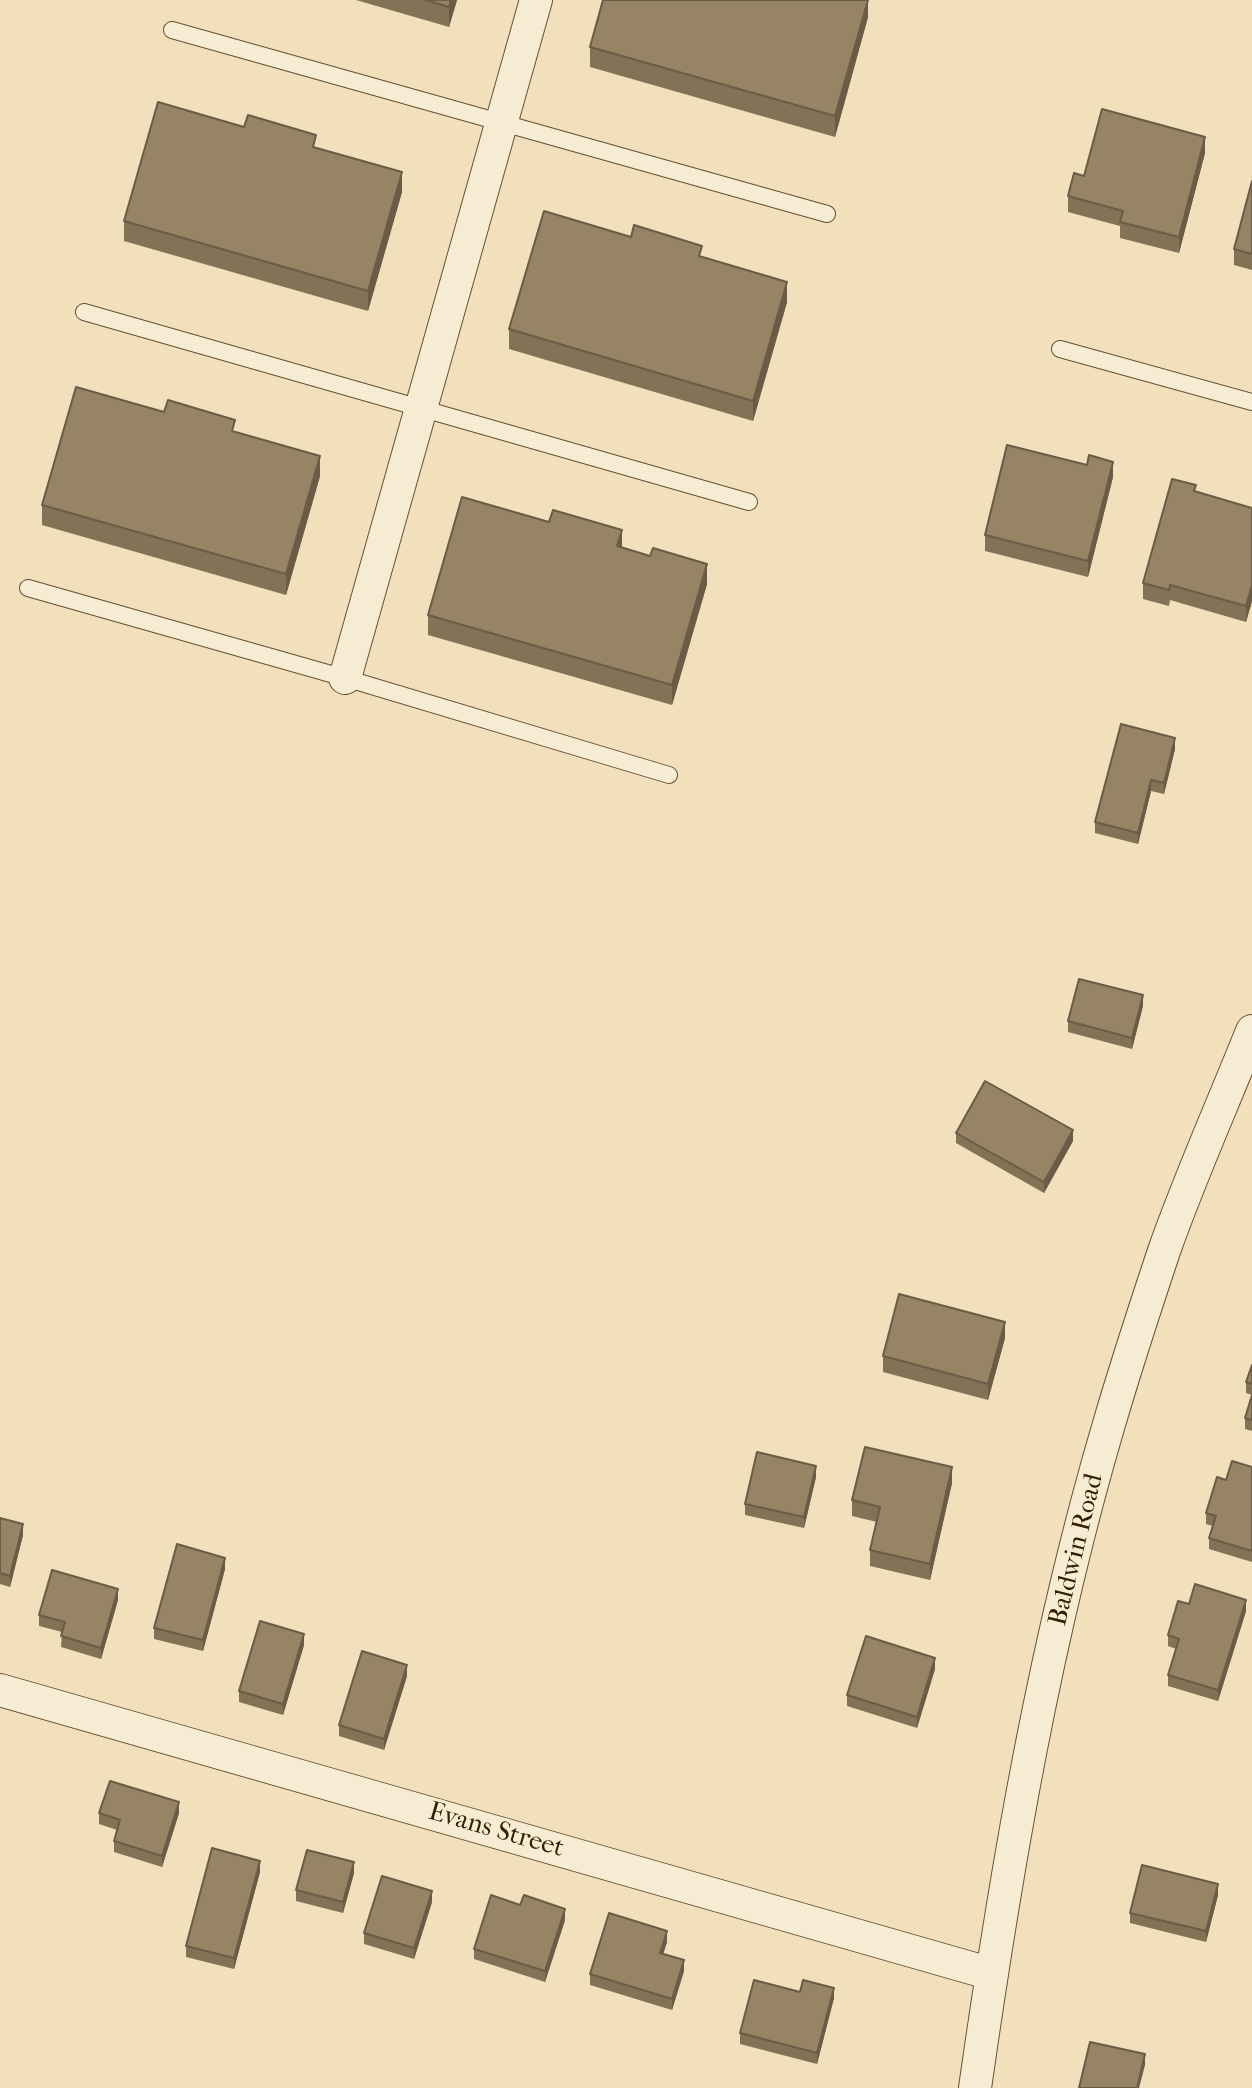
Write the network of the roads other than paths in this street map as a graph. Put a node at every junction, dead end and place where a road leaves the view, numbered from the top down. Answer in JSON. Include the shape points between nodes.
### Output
{"nodes":[{"id":1,"x":537,"y":0,"type":"edge"},
{"id":2,"x":172,"y":30,"type":"dead end"},
{"id":3,"x":502,"y":123,"type":"junction"},
{"id":4,"x":827,"y":214,"type":"dead end"},
{"id":5,"x":84,"y":312,"type":"dead end"},
{"id":6,"x":1060,"y":349,"type":"dead end"},
{"id":7,"x":1252,"y":402,"type":"edge"},
{"id":8,"x":421,"y":407,"type":"junction"},
{"id":9,"x":749,"y":502,"type":"dead end"},
{"id":10,"x":28,"y":588,"type":"dead end"},
{"id":11,"x":345,"y":678,"type":"junction"},
{"id":12,"x":669,"y":775,"type":"dead end"},
{"id":13,"x":1252,"y":1031,"type":"edge"},
{"id":14,"x":0,"y":1690,"type":"edge"},
{"id":15,"x":992,"y":1974,"type":"junction"},
{"id":16,"x":975,"y":2088,"type":"edge"}],
"edges":[{"from":1,"to":3,"type":"street"},
{"from":2,"to":3,"type":"lane"},
{"from":3,"to":4,"type":"lane"},
{"from":3,"to":8,"type":"street"},
{"from":5,"to":8,"type":"lane"},
{"from":6,"to":7,"type":"lane"},
{"from":8,"to":9,"type":"lane"},
{"from":8,"to":11,"type":"street"},
{"from":10,"to":11,"type":"lane"},
{"from":11,"to":12,"type":"lane"},
{"from":13,"to":15,"type":"street","name":"Baldwin Road","via":[[1165,1249],[1085,1510],[1022,1787]]},
{"from":14,"to":15,"type":"street","name":"Evans Street"},
{"from":15,"to":16,"type":"street","name":"Baldwin Road"}]}
